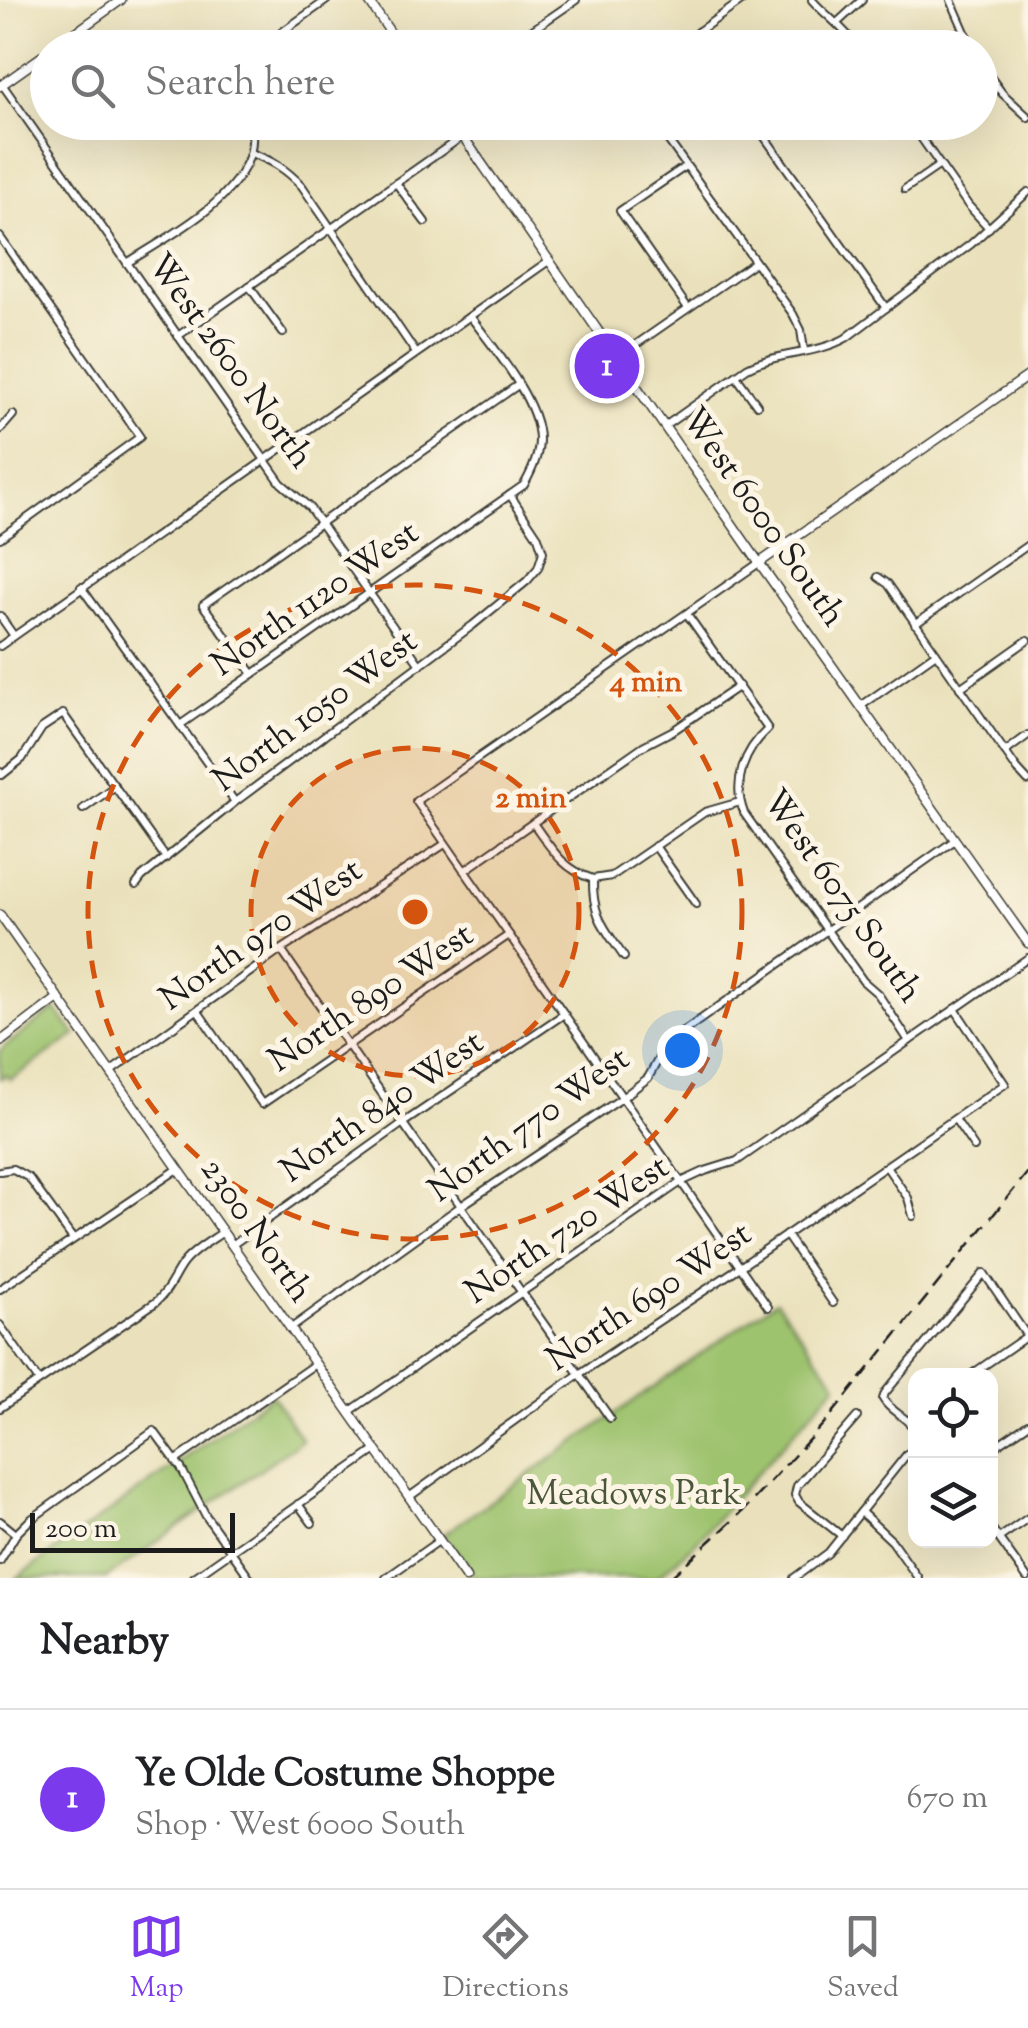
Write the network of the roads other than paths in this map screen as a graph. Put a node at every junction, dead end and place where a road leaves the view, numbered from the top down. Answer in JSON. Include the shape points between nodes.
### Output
{"nodes":[{"id":1,"x":122,"y":0,"type":"edge"},
{"id":2,"x":328,"y":0,"type":"edge"},
{"id":3,"x":368,"y":0,"type":"edge"},
{"id":4,"x":576,"y":0,"type":"edge"},
{"id":5,"x":743,"y":0,"type":"edge"},
{"id":6,"x":812,"y":0,"type":"edge"},
{"id":7,"x":862,"y":0,"type":"edge"},
{"id":8,"x":951,"y":0,"type":"edge"},
{"id":9,"x":838,"y":22,"type":"junction"},
{"id":10,"x":80,"y":30,"type":"edge"},
{"id":11,"x":285,"y":30,"type":"edge"},
{"id":12,"x":389,"y":30,"type":"edge"},
{"id":13,"x":534,"y":30,"type":"edge"},
{"id":14,"x":700,"y":30,"type":"edge"},
{"id":15,"x":844,"y":30,"type":"edge"},
{"id":16,"x":964,"y":30,"type":"edge"},
{"id":17,"x":30,"y":65,"type":"edge"},
{"id":18,"x":1,"y":85,"type":"edge"},
{"id":19,"x":998,"y":88,"type":"edge"},
{"id":20,"x":1028,"y":117,"type":"edge"},
{"id":21,"x":30,"y":126,"type":"edge"},
{"id":22,"x":40,"y":140,"type":"edge"},
{"id":23,"x":252,"y":140,"type":"edge"},
{"id":24,"x":457,"y":140,"type":"edge"},
{"id":25,"x":466,"y":140,"type":"edge"},
{"id":26,"x":667,"y":140,"type":"edge"},
{"id":27,"x":767,"y":140,"type":"edge"},
{"id":28,"x":923,"y":140,"type":"edge"},
{"id":29,"x":251,"y":154,"type":"junction"},
{"id":30,"x":940,"y":165,"type":"junction"},
{"id":31,"x":686,"y":166,"type":"junction"},
{"id":32,"x":396,"y":184,"type":"junction"},
{"id":33,"x":905,"y":189,"type":"dead end"},
{"id":34,"x":1028,"y":192,"type":"edge"},
{"id":35,"x":425,"y":222,"type":"dead end"},
{"id":36,"x":989,"y":228,"type":"junction"},
{"id":37,"x":331,"y":229,"type":"junction"},
{"id":38,"x":0,"y":237,"type":"edge"},
{"id":39,"x":550,"y":260,"type":"junction"},
{"id":40,"x":755,"y":262,"type":"junction"},
{"id":41,"x":127,"y":264,"type":"junction"},
{"id":42,"x":249,"y":286,"type":"junction"},
{"id":43,"x":688,"y":308,"type":"junction"},
{"id":44,"x":886,"y":308,"type":"junction"},
{"id":45,"x":470,"y":316,"type":"junction"},
{"id":46,"x":283,"y":334,"type":"dead end"},
{"id":47,"x":178,"y":336,"type":"junction"},
{"id":48,"x":804,"y":350,"type":"junction"},
{"id":49,"x":416,"y":354,"type":"junction"},
{"id":50,"x":618,"y":357,"type":"junction"},
{"id":51,"x":736,"y":376,"type":"junction"},
{"id":52,"x":1028,"y":376,"type":"edge"},
{"id":53,"x":518,"y":385,"type":"junction"},
{"id":54,"x":757,"y":405,"type":"dead end"},
{"id":55,"x":13,"y":415,"type":"dead end"},
{"id":56,"x":665,"y":426,"type":"junction"},
{"id":57,"x":0,"y":430,"type":"edge"},
{"id":58,"x":266,"y":462,"type":"junction"},
{"id":59,"x":510,"y":496,"type":"junction"},
{"id":60,"x":320,"y":523,"type":"junction"},
{"id":61,"x":0,"y":538,"type":"edge"},
{"id":62,"x":1028,"y":545,"type":"edge"},
{"id":63,"x":759,"y":563,"type":"junction"},
{"id":64,"x":878,"y":577,"type":"dead end"},
{"id":65,"x":82,"y":587,"type":"junction"},
{"id":66,"x":370,"y":593,"type":"junction"},
{"id":67,"x":687,"y":614,"type":"junction"},
{"id":68,"x":0,"y":616,"type":"edge"},
{"id":69,"x":915,"y":624,"type":"junction"},
{"id":70,"x":14,"y":636,"type":"junction"},
{"id":71,"x":1028,"y":640,"type":"edge"},
{"id":72,"x":0,"y":646,"type":"edge"},
{"id":73,"x":936,"y":653,"type":"junction"},
{"id":74,"x":420,"y":665,"type":"junction"},
{"id":75,"x":253,"y":674,"type":"junction"},
{"id":76,"x":738,"y":686,"type":"junction"},
{"id":77,"x":960,"y":688,"type":"junction"},
{"id":78,"x":861,"y":706,"type":"junction"},
{"id":79,"x":180,"y":725,"type":"junction"},
{"id":80,"x":1028,"y":735,"type":"edge"},
{"id":81,"x":1005,"y":752,"type":"junction"},
{"id":82,"x":1,"y":773,"type":"edge"},
{"id":83,"x":1028,"y":781,"type":"edge"},
{"id":84,"x":115,"y":786,"type":"junction"},
{"id":85,"x":236,"y":802,"type":"junction"},
{"id":86,"x":740,"y":802,"type":"junction"},
{"id":87,"x":83,"y":809,"type":"dead end"},
{"id":88,"x":532,"y":823,"type":"junction"},
{"id":89,"x":955,"y":840,"type":"junction"},
{"id":90,"x":445,"y":844,"type":"junction"},
{"id":91,"x":654,"y":846,"type":"junction"},
{"id":92,"x":166,"y":858,"type":"junction"},
{"id":93,"x":464,"y":871,"type":"junction"},
{"id":94,"x":593,"y":879,"type":"junction"},
{"id":95,"x":136,"y":885,"type":"dead end"},
{"id":96,"x":696,"y":904,"type":"dead end"},
{"id":97,"x":0,"y":915,"type":"edge"},
{"id":98,"x":827,"y":930,"type":"junction"},
{"id":99,"x":509,"y":935,"type":"junction"},
{"id":100,"x":1028,"y":943,"type":"edge"},
{"id":101,"x":281,"y":950,"type":"junction"},
{"id":102,"x":624,"y":957,"type":"dead end"},
{"id":103,"x":1028,"y":958,"type":"edge"},
{"id":104,"x":58,"y":998,"type":"junction"},
{"id":105,"x":955,"y":1008,"type":"junction"},
{"id":106,"x":197,"y":1010,"type":"junction"},
{"id":107,"x":564,"y":1014,"type":"junction"},
{"id":108,"x":910,"y":1041,"type":"junction"},
{"id":109,"x":0,"y":1042,"type":"edge"},
{"id":110,"x":348,"y":1045,"type":"junction"},
{"id":111,"x":110,"y":1072,"type":"junction"},
{"id":112,"x":622,"y":1098,"type":"junction"},
{"id":113,"x":954,"y":1119,"type":"junction"},
{"id":114,"x":403,"y":1123,"type":"junction"},
{"id":115,"x":974,"y":1147,"type":"dead end"},
{"id":116,"x":886,"y":1166,"type":"junction"},
{"id":117,"x":178,"y":1169,"type":"junction"},
{"id":118,"x":0,"y":1171,"type":"edge"},
{"id":119,"x":681,"y":1182,"type":"junction"},
{"id":120,"x":461,"y":1206,"type":"junction"},
{"id":121,"x":912,"y":1216,"type":"dead end"},
{"id":122,"x":222,"y":1232,"type":"junction"},
{"id":123,"x":786,"y":1235,"type":"junction"},
{"id":124,"x":73,"y":1239,"type":"junction"},
{"id":125,"x":232,"y":1245,"type":"junction"},
{"id":126,"x":740,"y":1267,"type":"junction"},
{"id":127,"x":0,"y":1289,"type":"edge"},
{"id":128,"x":522,"y":1292,"type":"junction"},
{"id":129,"x":833,"y":1303,"type":"dead end"},
{"id":130,"x":768,"y":1307,"type":"dead end"},
{"id":131,"x":0,"y":1325,"type":"edge"},
{"id":132,"x":290,"y":1329,"type":"junction"},
{"id":133,"x":1028,"y":1336,"type":"edge"},
{"id":134,"x":315,"y":1364,"type":"junction"},
{"id":135,"x":981,"y":1368,"type":"edge"},
{"id":136,"x":579,"y":1374,"type":"junction"},
{"id":137,"x":40,"y":1382,"type":"junction"},
{"id":138,"x":0,"y":1408,"type":"edge"},
{"id":139,"x":350,"y":1412,"type":"junction"},
{"id":140,"x":857,"y":1417,"type":"dead end"},
{"id":141,"x":610,"y":1418,"type":"dead end"},
{"id":142,"x":908,"y":1421,"type":"edge"},
{"id":143,"x":1028,"y":1424,"type":"edge"},
{"id":144,"x":998,"y":1445,"type":"edge"},
{"id":145,"x":376,"y":1450,"type":"junction"},
{"id":146,"x":908,"y":1453,"type":"edge"},
{"id":147,"x":175,"y":1460,"type":"junction"},
{"id":148,"x":409,"y":1496,"type":"junction"},
{"id":149,"x":298,"y":1504,"type":"junction"},
{"id":150,"x":861,"y":1512,"type":"junction"},
{"id":151,"x":1028,"y":1518,"type":"edge"},
{"id":152,"x":0,"y":1521,"type":"edge"},
{"id":153,"x":312,"y":1523,"type":"dead end"},
{"id":154,"x":16,"y":1534,"type":"junction"},
{"id":155,"x":842,"y":1536,"type":"junction"},
{"id":156,"x":999,"y":1538,"type":"joint"},
{"id":157,"x":440,"y":1540,"type":"junction"},
{"id":158,"x":231,"y":1551,"type":"junction"},
{"id":159,"x":0,"y":1562,"type":"edge"},
{"id":160,"x":799,"y":1576,"type":"edge"},
{"id":161,"x":192,"y":1578,"type":"edge"},
{"id":162,"x":250,"y":1578,"type":"edge"},
{"id":163,"x":386,"y":1578,"type":"edge"},
{"id":164,"x":466,"y":1578,"type":"edge"},
{"id":165,"x":918,"y":1578,"type":"edge"},
{"id":166,"x":1028,"y":1578,"type":"edge"}],
"edges":[{"from":1,"to":10,"type":"street"},
{"from":2,"to":11,"type":"street"},
{"from":3,"to":12,"type":"street"},
{"from":4,"to":13,"type":"street"},
{"from":5,"to":14,"type":"street"},
{"from":6,"to":9,"type":"street"},
{"from":7,"to":9,"type":"street"},
{"from":8,"to":16,"type":"street"},
{"from":9,"to":15,"type":"street"},
{"from":17,"to":18,"type":"street"},
{"from":18,"to":21,"type":"street","name":"West 2600 North"},
{"from":19,"to":20,"type":"street"},
{"from":22,"to":41,"type":"street","name":"West 2600 North"},
{"from":23,"to":29,"type":"street"},
{"from":24,"to":32,"type":"street"},
{"from":25,"to":39,"type":"street","name":"West 6000 South"},
{"from":26,"to":31,"type":"street"},
{"from":27,"to":44,"type":"street"},
{"from":28,"to":30,"type":"street"},
{"from":29,"to":37,"type":"street","via":[[288,171]]},
{"from":29,"to":41,"type":"street","via":[[212,206]]},
{"from":30,"to":33,"type":"street"},
{"from":30,"to":36,"type":"street"},
{"from":31,"to":40,"type":"street"},
{"from":31,"to":43,"type":"street","via":[[620,211]]},
{"from":32,"to":35,"type":"street"},
{"from":32,"to":37,"type":"street"},
{"from":34,"to":36,"type":"street"},
{"from":36,"to":44,"type":"street"},
{"from":37,"to":42,"type":"street"},
{"from":37,"to":49,"type":"street"},
{"from":38,"to":61,"type":"street","via":[[140,437]]},
{"from":39,"to":45,"type":"street"},
{"from":39,"to":50,"type":"street","name":"West 6000 South"},
{"from":40,"to":43,"type":"street"},
{"from":40,"to":48,"type":"street","via":[[801,330]]},
{"from":41,"to":47,"type":"street","name":"West 2600 North"},
{"from":42,"to":46,"type":"street"},
{"from":42,"to":47,"type":"street"},
{"from":43,"to":50,"type":"street"},
{"from":44,"to":48,"type":"street","via":[[837,344]]},
{"from":45,"to":49,"type":"street"},
{"from":45,"to":53,"type":"street"},
{"from":47,"to":58,"type":"street","name":"West 2600 North"},
{"from":48,"to":51,"type":"street","via":[[761,360]]},
{"from":49,"to":58,"type":"street"},
{"from":50,"to":56,"type":"street","name":"West 6000 South"},
{"from":51,"to":54,"type":"street"},
{"from":51,"to":56,"type":"street"},
{"from":52,"to":63,"type":"street"},
{"from":53,"to":59,"type":"street","name":"North 1120 West","via":[[539,441],[524,485]]},
{"from":53,"to":60,"type":"street"},
{"from":55,"to":57,"type":"street"},
{"from":56,"to":63,"type":"street","name":"West 6000 South"},
{"from":58,"to":60,"type":"street","name":"West 2600 North"},
{"from":58,"to":65,"type":"street"},
{"from":59,"to":66,"type":"street","name":"North 1120 West"},
{"from":59,"to":74,"type":"street","name":"North 1050 West","via":[[538,537],[538,568]]},
{"from":60,"to":66,"type":"street","name":"West 2600 North"},
{"from":60,"to":75,"type":"street","via":[[203,604]]},
{"from":62,"to":69,"type":"street"},
{"from":63,"to":67,"type":"street"},
{"from":63,"to":78,"type":"street","name":"West 6000 South"},
{"from":64,"to":69,"type":"street"},
{"from":65,"to":70,"type":"street"},
{"from":65,"to":79,"type":"street"},
{"from":66,"to":74,"type":"street","name":"West 2600 North"},
{"from":66,"to":75,"type":"street","name":"North 1120 West"},
{"from":67,"to":76,"type":"street"},
{"from":67,"to":90,"type":"street","via":[[416,801]]},
{"from":68,"to":70,"type":"street"},
{"from":69,"to":73,"type":"street"},
{"from":70,"to":72,"type":"street"},
{"from":71,"to":77,"type":"street"},
{"from":73,"to":77,"type":"street"},
{"from":73,"to":78,"type":"street"},
{"from":74,"to":85,"type":"street","name":"North 1050 West"},
{"from":75,"to":79,"type":"street","name":"North 1120 West"},
{"from":76,"to":86,"type":"street","name":"West 6075 South","via":[[768,729],[740,773]]},
{"from":76,"to":88,"type":"street"},
{"from":77,"to":81,"type":"street"},
{"from":78,"to":89,"type":"street","name":"West 6000 South"},
{"from":79,"to":85,"type":"street"},
{"from":80,"to":81,"type":"street"},
{"from":81,"to":83,"type":"street"},
{"from":82,"to":84,"type":"street","via":[[64,714]]},
{"from":84,"to":87,"type":"street"},
{"from":84,"to":92,"type":"street"},
{"from":85,"to":92,"type":"street","name":"North 1050 West"},
{"from":86,"to":91,"type":"street","via":[[694,818]]},
{"from":86,"to":98,"type":"street","name":"West 6075 South"},
{"from":88,"to":93,"type":"street"},
{"from":88,"to":94,"type":"street","via":[[575,873]]},
{"from":89,"to":98,"type":"street","name":"North 770 West"},
{"from":89,"to":100,"type":"street","name":"West 6000 South"},
{"from":90,"to":93,"type":"street"},
{"from":90,"to":101,"type":"street","name":"North 970 West"},
{"from":91,"to":94,"type":"street","via":[[612,876]]},
{"from":91,"to":96,"type":"street"},
{"from":92,"to":95,"type":"street","name":"North 1050 West"},
{"from":93,"to":99,"type":"street"},
{"from":94,"to":102,"type":"street","via":[[594,907]]},
{"from":97,"to":104,"type":"street","name":"2300 North"},
{"from":98,"to":108,"type":"street","name":"West 6075 South"},
{"from":98,"to":112,"type":"street","name":"North 770 West","via":[[677,1036],[648,1078]]},
{"from":99,"to":107,"type":"street"},
{"from":99,"to":110,"type":"street","name":"North 890 West"},
{"from":101,"to":106,"type":"street","name":"North 970 West"},
{"from":101,"to":110,"type":"street"},
{"from":103,"to":105,"type":"street","name":"North 720 West"},
{"from":104,"to":109,"type":"street"},
{"from":104,"to":111,"type":"street","name":"2300 North"},
{"from":105,"to":108,"type":"street","name":"North 720 West"},
{"from":105,"to":113,"type":"street","name":"North 690 West","via":[[1006,1084]]},
{"from":106,"to":110,"type":"street","name":"North 890 West","via":[[262,1104]]},
{"from":106,"to":111,"type":"street","name":"North 970 West"},
{"from":107,"to":112,"type":"street"},
{"from":107,"to":114,"type":"street","name":"North 840 West"},
{"from":108,"to":119,"type":"street","name":"North 720 West","via":[[737,1161]]},
{"from":110,"to":114,"type":"street"},
{"from":111,"to":117,"type":"street","name":"2300 North"},
{"from":112,"to":119,"type":"street"},
{"from":112,"to":120,"type":"street","name":"North 770 West"},
{"from":113,"to":115,"type":"street"},
{"from":113,"to":116,"type":"street","name":"North 690 West"},
{"from":114,"to":120,"type":"street"},
{"from":114,"to":125,"type":"street","name":"North 840 West"},
{"from":116,"to":121,"type":"street"},
{"from":116,"to":123,"type":"street","name":"North 690 West"},
{"from":117,"to":122,"type":"street","name":"2300 North"},
{"from":117,"to":124,"type":"street"},
{"from":118,"to":124,"type":"street","via":[[29,1178]]},
{"from":119,"to":126,"type":"street"},
{"from":119,"to":128,"type":"street","name":"North 720 West"},
{"from":120,"to":128,"type":"street"},
{"from":120,"to":132,"type":"street","name":"North 770 West"},
{"from":122,"to":125,"type":"street","name":"2300 North"},
{"from":122,"to":137,"type":"street","via":[[180,1266],[156,1302]]},
{"from":123,"to":126,"type":"street","name":"North 690 West"},
{"from":123,"to":129,"type":"street"},
{"from":124,"to":127,"type":"street"},
{"from":125,"to":132,"type":"street","name":"2300 North"},
{"from":126,"to":130,"type":"street"},
{"from":126,"to":136,"type":"street","name":"North 690 West"},
{"from":128,"to":136,"type":"street"},
{"from":128,"to":139,"type":"street","name":"North 720 West"},
{"from":131,"to":137,"type":"street"},
{"from":132,"to":134,"type":"street","name":"2300 North"},
{"from":133,"to":135,"type":"street"},
{"from":133,"to":142,"type":"street","via":[[984,1273],[885,1393],[883,1399]]},
{"from":134,"to":139,"type":"street","name":"2300 North"},
{"from":134,"to":147,"type":"street"},
{"from":136,"to":141,"type":"street"},
{"from":136,"to":148,"type":"street","name":"North 690 West"},
{"from":137,"to":138,"type":"street"},
{"from":139,"to":145,"type":"street","name":"2300 North"},
{"from":140,"to":155,"type":"street","via":[[795,1494]]},
{"from":143,"to":144,"type":"street"},
{"from":145,"to":148,"type":"street","name":"2300 North"},
{"from":145,"to":149,"type":"street"},
{"from":146,"to":150,"type":"street"},
{"from":147,"to":154,"type":"street","via":[[154,1431]]},
{"from":147,"to":158,"type":"street"},
{"from":148,"to":157,"type":"street","name":"2300 North"},
{"from":149,"to":153,"type":"street"},
{"from":149,"to":158,"type":"street"},
{"from":150,"to":155,"type":"street"},
{"from":150,"to":165,"type":"street","via":[[892,1540]]},
{"from":151,"to":156,"type":"street"},
{"from":152,"to":154,"type":"street"},
{"from":154,"to":159,"type":"street"},
{"from":155,"to":160,"type":"street"},
{"from":156,"to":166,"type":"street"},
{"from":157,"to":163,"type":"street"},
{"from":157,"to":164,"type":"street","name":"2300 North"},
{"from":158,"to":161,"type":"street"},
{"from":158,"to":162,"type":"street"}]}
